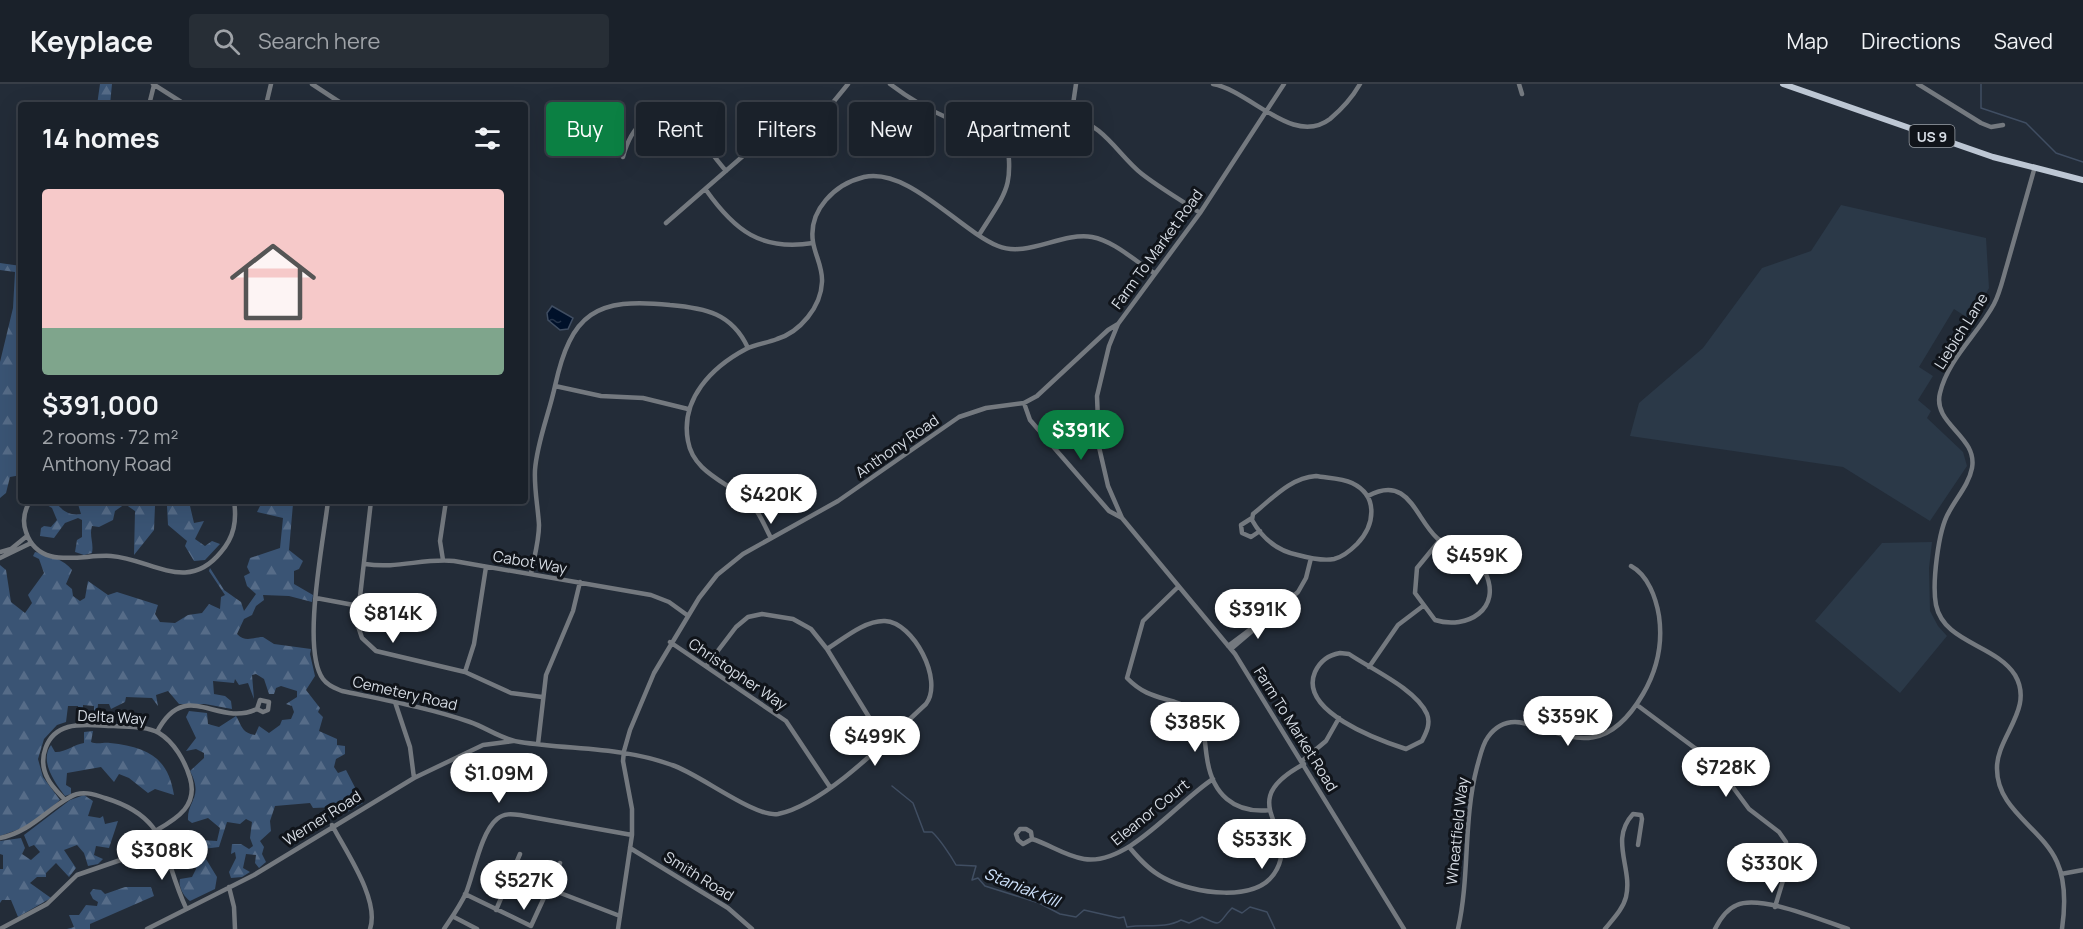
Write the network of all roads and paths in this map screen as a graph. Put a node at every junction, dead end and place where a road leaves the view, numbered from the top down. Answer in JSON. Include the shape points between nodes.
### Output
{"nodes":[{"id":1,"x":271,"y":84,"type":"edge"},
{"id":2,"x":314,"y":84,"type":"edge"},
{"id":3,"x":848,"y":84,"type":"edge"},
{"id":4,"x":890,"y":84,"type":"edge"},
{"id":5,"x":1076,"y":84,"type":"edge"},
{"id":6,"x":1213,"y":84,"type":"edge"},
{"id":7,"x":1284,"y":84,"type":"edge"},
{"id":8,"x":1360,"y":84,"type":"edge"},
{"id":9,"x":1519,"y":84,"type":"edge"},
{"id":10,"x":1783,"y":84,"type":"edge"},
{"id":11,"x":1918,"y":84,"type":"edge"},
{"id":12,"x":154,"y":85,"type":"edge"},
{"id":13,"x":1522,"y":94,"type":"dead end"},
{"id":14,"x":150,"y":102,"type":"edge"},
{"id":15,"x":181,"y":102,"type":"edge"},
{"id":16,"x":267,"y":102,"type":"edge"},
{"id":17,"x":340,"y":102,"type":"edge"},
{"id":18,"x":1073,"y":102,"type":"edge"},
{"id":19,"x":1267,"y":111,"type":"junction"},
{"id":20,"x":946,"y":115,"type":"edge"},
{"id":21,"x":2003,"y":125,"type":"dead end"},
{"id":22,"x":1092,"y":126,"type":"edge"},
{"id":23,"x":1009,"y":156,"type":"edge"},
{"id":24,"x":623,"y":157,"type":"dead end"},
{"id":25,"x":2034,"y":170,"type":"junction"},
{"id":26,"x":726,"y":171,"type":"junction"},
{"id":27,"x":2083,"y":180,"type":"edge"},
{"id":28,"x":706,"y":190,"type":"junction"},
{"id":29,"x":1200,"y":213,"type":"junction"},
{"id":30,"x":666,"y":223,"type":"dead end"},
{"id":31,"x":979,"y":235,"type":"junction"},
{"id":32,"x":813,"y":243,"type":"junction"},
{"id":33,"x":1154,"y":273,"type":"junction"},
{"id":34,"x":1118,"y":324,"type":"junction"},
{"id":35,"x":748,"y":348,"type":"junction"},
{"id":36,"x":555,"y":386,"type":"junction"},
{"id":37,"x":1024,"y":403,"type":"junction"},
{"id":38,"x":688,"y":409,"type":"junction"},
{"id":39,"x":1368,"y":496,"type":"junction"},
{"id":40,"x":29,"y":504,"type":"edge"},
{"id":41,"x":234,"y":504,"type":"edge"},
{"id":42,"x":328,"y":504,"type":"edge"},
{"id":43,"x":371,"y":504,"type":"edge"},
{"id":44,"x":446,"y":504,"type":"edge"},
{"id":45,"x":1122,"y":518,"type":"junction"},
{"id":46,"x":1252,"y":518,"type":"junction"},
{"id":47,"x":1260,"y":531,"type":"junction"},
{"id":48,"x":27,"y":536,"type":"junction"},
{"id":49,"x":771,"y":538,"type":"junction"},
{"id":50,"x":1440,"y":540,"type":"junction"},
{"id":51,"x":31,"y":543,"type":"junction"},
{"id":52,"x":0,"y":552,"type":"edge"},
{"id":53,"x":0,"y":558,"type":"edge"},
{"id":54,"x":1311,"y":558,"type":"junction"},
{"id":55,"x":443,"y":560,"type":"junction"},
{"id":56,"x":365,"y":564,"type":"junction"},
{"id":57,"x":1631,"y":566,"type":"dead end"},
{"id":58,"x":486,"y":567,"type":"junction"},
{"id":59,"x":531,"y":574,"type":"junction"},
{"id":60,"x":580,"y":582,"type":"junction"},
{"id":61,"x":1178,"y":587,"type":"junction"},
{"id":62,"x":316,"y":598,"type":"junction"},
{"id":63,"x":359,"y":606,"type":"junction"},
{"id":64,"x":1423,"y":606,"type":"junction"},
{"id":65,"x":687,"y":615,"type":"junction"},
{"id":66,"x":670,"y":642,"type":"junction"},
{"id":67,"x":1229,"y":647,"type":"junction"},
{"id":68,"x":827,"y":649,"type":"junction"},
{"id":69,"x":707,"y":665,"type":"junction"},
{"id":70,"x":1369,"y":667,"type":"junction"},
{"id":71,"x":465,"y":672,"type":"junction"},
{"id":72,"x":542,"y":697,"type":"junction"},
{"id":73,"x":395,"y":702,"type":"junction"},
{"id":74,"x":1637,"y":705,"type":"junction"},
{"id":75,"x":257,"y":709,"type":"dead end"},
{"id":76,"x":1339,"y":718,"type":"junction"},
{"id":77,"x":157,"y":732,"type":"junction"},
{"id":78,"x":514,"y":741,"type":"junction"},
{"id":79,"x":885,"y":743,"type":"junction"},
{"id":80,"x":538,"y":744,"type":"junction"},
{"id":81,"x":624,"y":751,"type":"junction"},
{"id":82,"x":1303,"y":763,"type":"junction"},
{"id":83,"x":414,"y":778,"type":"junction"},
{"id":84,"x":1213,"y":779,"type":"junction"},
{"id":85,"x":830,"y":787,"type":"junction"},
{"id":86,"x":65,"y":800,"type":"junction"},
{"id":87,"x":1270,"y":810,"type":"junction"},
{"id":88,"x":332,"y":825,"type":"junction"},
{"id":89,"x":157,"y":830,"type":"junction"},
{"id":90,"x":632,"y":835,"type":"junction"},
{"id":91,"x":0,"y":838,"type":"edge"},
{"id":92,"x":1032,"y":838,"type":"dead end"},
{"id":93,"x":164,"y":845,"type":"junction"},
{"id":94,"x":1638,"y":845,"type":"dead end"},
{"id":95,"x":630,"y":848,"type":"junction"},
{"id":96,"x":1130,"y":848,"type":"junction"},
{"id":97,"x":520,"y":854,"type":"dead end"},
{"id":98,"x":560,"y":863,"type":"dead end"},
{"id":99,"x":2083,"y":870,"type":"edge"},
{"id":100,"x":2061,"y":874,"type":"junction"},
{"id":101,"x":229,"y":887,"type":"junction"},
{"id":102,"x":550,"y":889,"type":"junction"},
{"id":103,"x":465,"y":894,"type":"junction"},
{"id":104,"x":1774,"y":906,"type":"junction"},
{"id":105,"x":186,"y":908,"type":"junction"},
{"id":106,"x":496,"y":910,"type":"junction"},
{"id":107,"x":620,"y":916,"type":"junction"},
{"id":108,"x":454,"y":917,"type":"junction"},
{"id":109,"x":0,"y":929,"type":"edge"},
{"id":110,"x":147,"y":929,"type":"edge"},
{"id":111,"x":236,"y":929,"type":"edge"},
{"id":112,"x":370,"y":929,"type":"edge"},
{"id":113,"x":444,"y":929,"type":"edge"},
{"id":114,"x":477,"y":929,"type":"edge"},
{"id":115,"x":618,"y":929,"type":"edge"},
{"id":116,"x":752,"y":929,"type":"edge"},
{"id":117,"x":1404,"y":929,"type":"edge"},
{"id":118,"x":1458,"y":929,"type":"edge"},
{"id":119,"x":1605,"y":929,"type":"edge"},
{"id":120,"x":1715,"y":929,"type":"edge"},
{"id":121,"x":1848,"y":929,"type":"edge"},
{"id":122,"x":2061,"y":929,"type":"edge"}],
"edges":[{"from":1,"to":16,"type":"street"},
{"from":2,"to":17,"type":"street"},
{"from":3,"to":26,"type":"street","via":[[826,111],[783,123]]},
{"from":4,"to":20,"type":"street"},
{"from":5,"to":18,"type":"street"},
{"from":6,"to":19,"type":"street","via":[[1230,89]]},
{"from":7,"to":19,"type":"street","name":"Farm To Market Road"},
{"from":8,"to":19,"type":"street","via":[[1338,112],[1315,127],[1292,125]]},
{"from":9,"to":13,"type":"street"},
{"from":10,"to":25,"type":"main road","number":"US 9"},
{"from":11,"to":21,"type":"street","via":[[1981,123],[1991,127]]},
{"from":12,"to":14,"type":"street"},
{"from":12,"to":15,"type":"street"},
{"from":19,"to":29,"type":"street","name":"Farm To Market Road"},
{"from":22,"to":29,"type":"street","via":[[1141,174]]},
{"from":23,"to":31,"type":"street","via":[[1010,184]]},
{"from":24,"to":26,"type":"street","via":[[636,127],[645,119],[660,116],[681,121]]},
{"from":25,"to":27,"type":"main road","number":"US 9"},
{"from":25,"to":100,"type":"street","name":"Liebich Lane","via":[[1995,303],[1947,374],[1940,393],[1943,415],[1968,444],[1973,456],[1965,487],[1945,521],[1935,597],[1947,626],[2004,662],[2018,682],[2019,710],[1998,759],[1999,782],[2006,799],[2052,852]]},
{"from":26,"to":28,"type":"street"},
{"from":28,"to":30,"type":"street"},
{"from":28,"to":32,"type":"street","via":[[734,224],[757,239],[780,245]]},
{"from":29,"to":33,"type":"street","name":"Farm To Market Road"},
{"from":31,"to":32,"type":"street","via":[[904,184],[886,177],[867,176],[849,181],[829,195],[816,216]]},
{"from":31,"to":33,"type":"street","via":[[1013,249],[1077,236],[1092,237],[1109,243]]},
{"from":32,"to":35,"type":"street","via":[[822,281],[812,310],[790,334]]},
{"from":33,"to":34,"type":"street","name":"Farm To Market Road"},
{"from":34,"to":37,"type":"street","name":"Anthony Road","via":[[1037,396]]},
{"from":34,"to":45,"type":"street","name":"Farm To Market Road","via":[[1100,379],[1096,424],[1103,471]]},
{"from":35,"to":36,"type":"street","via":[[737,328],[720,315],[680,306],[615,304],[595,312],[568,339]]},
{"from":35,"to":38,"type":"street","via":[[710,376]]},
{"from":36,"to":38,"type":"street","via":[[593,395],[644,398]]},
{"from":36,"to":59,"type":"street","via":[[535,469],[539,527]]},
{"from":37,"to":45,"type":"street","via":[[1030,420],[1109,511]]},
{"from":37,"to":49,"type":"street","name":"Anthony Road","via":[[986,408],[959,417],[838,501]]},
{"from":38,"to":49,"type":"street","via":[[686,426],[691,453],[706,471],[748,501],[759,513]]},
{"from":39,"to":46,"type":"street","via":[[1350,482],[1309,477],[1289,484]]},
{"from":39,"to":50,"type":"street","via":[[1388,490],[1404,495]]},
{"from":39,"to":54,"type":"street","via":[[1372,513],[1363,537],[1336,559]]},
{"from":40,"to":48,"type":"street","via":[[24,517]]},
{"from":41,"to":51,"type":"street","via":[[234,528],[226,546],[209,564],[187,573],[110,556],[64,558]]},
{"from":42,"to":62,"type":"street","name":"Cemetery Road"},
{"from":43,"to":56,"type":"street"},
{"from":44,"to":55,"type":"street","via":[[440,541]]},
{"from":45,"to":61,"type":"street","name":"Farm To Market Road"},
{"from":46,"to":47,"type":"street"},
{"from":46,"to":47,"type":"street","via":[[1241,525],[1242,533],[1248,537]]},
{"from":47,"to":54,"type":"street","via":[[1281,550]]},
{"from":48,"to":51,"type":"street"},
{"from":48,"to":52,"type":"street","via":[[11,549]]},
{"from":49,"to":65,"type":"street","name":"Anthony Road","via":[[723,569]]},
{"from":50,"to":64,"type":"street","via":[[1415,575],[1415,593]]},
{"from":50,"to":64,"type":"street","via":[[1480,565],[1489,593],[1478,615],[1468,622],[1435,620]]},
{"from":51,"to":53,"type":"street"},
{"from":54,"to":67,"type":"street","via":[[1298,592]]},
{"from":55,"to":56,"type":"street","name":"Cabot Way","via":[[399,567]]},
{"from":55,"to":58,"type":"street","name":"Cabot Way"},
{"from":56,"to":63,"type":"street"},
{"from":57,"to":74,"type":"street","name":"Wheatfield Way","via":[[1639,570],[1649,586],[1660,631],[1655,670]]},
{"from":58,"to":59,"type":"street","name":"Cabot Way"},
{"from":58,"to":71,"type":"street","via":[[474,644]]},
{"from":59,"to":60,"type":"street","name":"Cabot Way"},
{"from":60,"to":65,"type":"street","name":"Cabot Way","via":[[659,597]]},
{"from":60,"to":72,"type":"street","via":[[573,611],[546,675]]},
{"from":61,"to":67,"type":"street","name":"Farm To Market Road"},
{"from":61,"to":84,"type":"street","via":[[1143,621],[1127,677],[1148,695],[1194,713],[1203,728]]},
{"from":62,"to":63,"type":"street"},
{"from":62,"to":73,"type":"street","name":"Cemetery Road","via":[[314,642],[323,679],[342,691]]},
{"from":63,"to":71,"type":"street","via":[[359,631],[376,651]]},
{"from":64,"to":70,"type":"street","via":[[1398,625]]},
{"from":65,"to":66,"type":"street","name":"Anthony Road"},
{"from":66,"to":69,"type":"street","name":"Christopher Way"},
{"from":66,"to":81,"type":"street","name":"Anthony Road","via":[[639,707]]},
{"from":67,"to":82,"type":"street","name":"Farm To Market Road"},
{"from":68,"to":69,"type":"street","via":[[811,629],[793,619],[752,615],[736,627]]},
{"from":68,"to":79,"type":"street"},
{"from":68,"to":79,"type":"street","name":"Cemetery Road","via":[[873,622],[891,622],[905,629],[930,668],[929,700]]},
{"from":69,"to":85,"type":"street","name":"Christopher Way","via":[[786,721]]},
{"from":70,"to":76,"type":"street","via":[[1349,654],[1340,653],[1319,665],[1312,683],[1313,693]]},
{"from":70,"to":76,"type":"street","via":[[1408,692],[1424,710],[1429,725],[1422,741],[1406,748]]},
{"from":71,"to":72,"type":"street","via":[[511,693]]},
{"from":72,"to":80,"type":"street"},
{"from":73,"to":78,"type":"street","name":"Cemetery Road","via":[[473,723]]},
{"from":73,"to":83,"type":"street","via":[[408,740]]},
{"from":74,"to":104,"type":"street","via":[[1715,763],[1749,809],[1786,842],[1788,864]]},
{"from":74,"to":118,"type":"street","name":"Wheatfield Way","via":[[1620,726],[1596,739],[1516,723],[1500,727],[1488,737],[1472,787]]},
{"from":75,"to":77,"type":"street","via":[[236,714],[176,707]]},
{"from":76,"to":82,"type":"street","via":[[1326,741]]},
{"from":77,"to":86,"type":"street","name":"Delta Way","via":[[134,727],[76,725],[62,729],[50,740],[43,758],[47,777]]},
{"from":77,"to":89,"type":"street","name":"Delta Way","via":[[179,754],[192,787],[184,813]]},
{"from":78,"to":80,"type":"street","name":"Cemetery Road"},
{"from":78,"to":83,"type":"street","name":"Werner Road","via":[[483,745]]},
{"from":79,"to":85,"type":"street","name":"Cemetery Road"},
{"from":80,"to":81,"type":"street","name":"Cemetery Road"},
{"from":81,"to":85,"type":"street","name":"Cemetery Road","via":[[692,772],[767,814],[790,811]]},
{"from":81,"to":90,"type":"street"},
{"from":82,"to":87,"type":"street","via":[[1277,783],[1269,798]]},
{"from":82,"to":117,"type":"street","name":"Farm To Market Road"},
{"from":83,"to":88,"type":"street","name":"Werner Road"},
{"from":84,"to":87,"type":"street","via":[[1239,808],[1252,812]]},
{"from":84,"to":96,"type":"street","name":"Eleanor Court"},
{"from":86,"to":89,"type":"street","via":[[81,793],[105,797],[137,810]]},
{"from":86,"to":91,"type":"street","via":[[30,827]]},
{"from":87,"to":96,"type":"street","via":[[1281,844],[1280,861],[1271,878],[1249,890],[1217,893],[1169,881],[1147,867]]},
{"from":88,"to":101,"type":"street","name":"Werner Road"},
{"from":88,"to":112,"type":"street","via":[[370,899]]},
{"from":89,"to":93,"type":"street"},
{"from":90,"to":95,"type":"street"},
{"from":90,"to":103,"type":"street","via":[[503,815],[488,832]]},
{"from":92,"to":96,"type":"street","name":"Eleanor Court","via":[[1076,858],[1090,860],[1113,857]]},
{"from":93,"to":105,"type":"street"},
{"from":93,"to":109,"type":"street","via":[[77,874],[51,901]]},
{"from":94,"to":119,"type":"street","via":[[1642,819],[1638,813],[1630,816],[1621,842],[1626,895]]},
{"from":95,"to":107,"type":"street"},
{"from":95,"to":116,"type":"street","name":"Smith Road","via":[[728,908]]},
{"from":97,"to":106,"type":"street"},
{"from":98,"to":102,"type":"street"},
{"from":99,"to":100,"type":"street"},
{"from":100,"to":122,"type":"street","name":"Liebich Lane"},
{"from":101,"to":105,"type":"street","name":"Werner Road"},
{"from":101,"to":111,"type":"street"},
{"from":102,"to":106,"type":"street","via":[[531,926]]},
{"from":102,"to":107,"type":"street"},
{"from":103,"to":106,"type":"street"},
{"from":103,"to":108,"type":"street"},
{"from":104,"to":120,"type":"street","via":[[1755,902],[1736,905]]},
{"from":104,"to":121,"type":"street"},
{"from":105,"to":110,"type":"street","name":"Werner Road"},
{"from":107,"to":115,"type":"street"},
{"from":108,"to":113,"type":"street"},
{"from":108,"to":114,"type":"street"}]}
